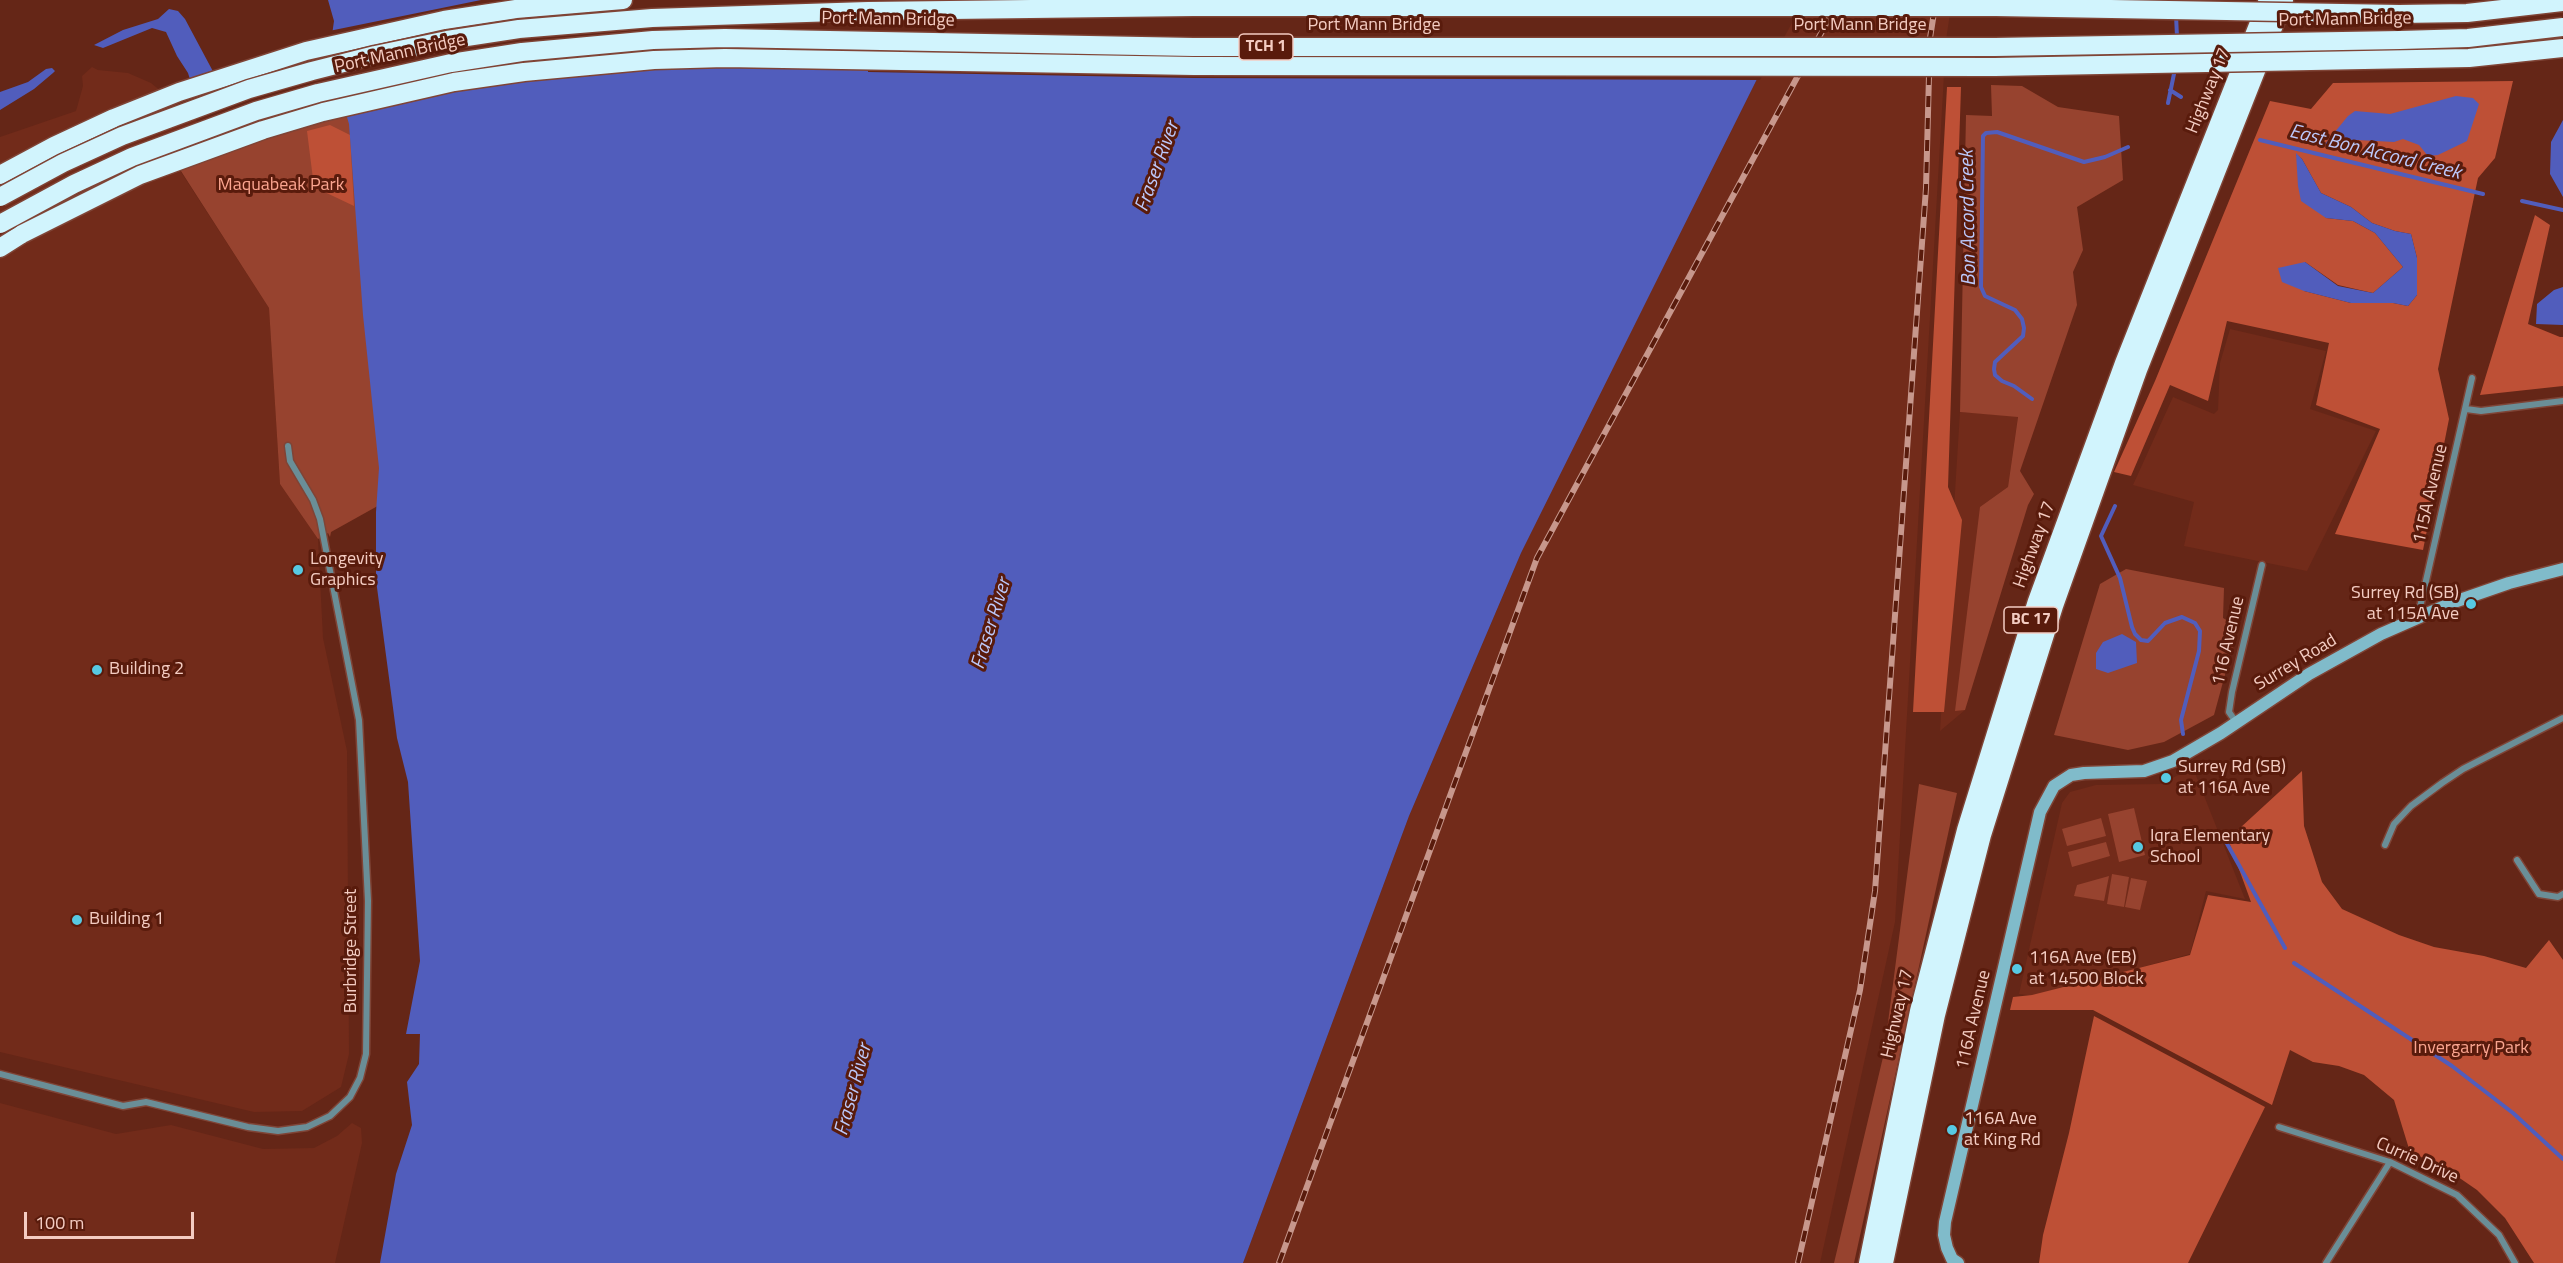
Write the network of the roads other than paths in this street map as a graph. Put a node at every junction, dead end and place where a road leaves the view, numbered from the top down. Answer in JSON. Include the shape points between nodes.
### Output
{"nodes":[{"id":1,"x":622,"y":0,"type":"edge"},
{"id":2,"x":2268,"y":0,"type":"edge"},
{"id":3,"x":2284,"y":0,"type":"edge"},
{"id":4,"x":2563,"y":2,"type":"edge"},
{"id":5,"x":2563,"y":27,"type":"edge"},
{"id":6,"x":2563,"y":48,"type":"edge"},
{"id":7,"x":0,"y":175,"type":"edge"},
{"id":8,"x":0,"y":197,"type":"edge"},
{"id":9,"x":0,"y":224,"type":"edge"},
{"id":10,"x":0,"y":248,"type":"edge"},
{"id":11,"x":2472,"y":378,"type":"dead end"},
{"id":12,"x":2563,"y":401,"type":"edge"},
{"id":13,"x":2466,"y":409,"type":"junction"},
{"id":14,"x":288,"y":446,"type":"dead end"},
{"id":15,"x":2262,"y":565,"type":"dead end"},
{"id":16,"x":2563,"y":569,"type":"edge"},
{"id":17,"x":2418,"y":617,"type":"junction"},
{"id":18,"x":2563,"y":718,"type":"edge"},
{"id":19,"x":2236,"y":722,"type":"junction"},
{"id":20,"x":2054,"y":786,"type":"joint"},
{"id":21,"x":2385,"y":845,"type":"dead end"},
{"id":22,"x":2517,"y":860,"type":"dead end"},
{"id":23,"x":2563,"y":894,"type":"edge"},
{"id":24,"x":0,"y":1074,"type":"edge"},
{"id":25,"x":2279,"y":1127,"type":"dead end"},
{"id":26,"x":2390,"y":1162,"type":"junction"},
{"id":27,"x":1953,"y":1262,"type":"edge"},
{"id":28,"x":1868,"y":1263,"type":"edge"},
{"id":29,"x":1884,"y":1263,"type":"edge"},
{"id":30,"x":2326,"y":1263,"type":"edge"},
{"id":31,"x":2515,"y":1263,"type":"edge"}],
"edges":[{"from":1,"to":7,"type":"highway","via":[[444,20],[306,51],[136,109]]},
{"from":2,"to":28,"type":"highway","name":"Highway 17","number":"BC 17","via":[[2124,363],[2037,601],[1966,830],[1919,1011]]},
{"from":3,"to":29,"type":"highway","name":"Highway 17","number":"BC 17","via":[[2138,370],[2054,606],[1982,835],[1936,1015]]},
{"from":4,"to":8,"type":"highway","name":"Port Mann Bridge","bridge":true,"via":[[2467,13],[2399,14],[1995,7],[1335,7],[868,11],[652,18],[457,38],[312,71],[228,96],[122,136]]},
{"from":5,"to":9,"type":"highway","name":"Port Mann Bridge","number":"TCH 1","bridge":true,"via":[[2434,39],[1995,47],[1194,47],[653,40],[451,63],[318,93],[236,118],[132,157]]},
{"from":6,"to":10,"type":"highway","bridge":true,"via":[[2469,58],[1995,67],[1194,66],[654,60],[454,82],[323,112],[140,175]]},
{"from":11,"to":13,"type":"street","name":"115A Avenue"},
{"from":12,"to":13,"type":"street","via":[[2481,411]]},
{"from":13,"to":17,"type":"street","name":"115A Avenue"},
{"from":14,"to":24,"type":"street","name":"Burbridge Street","via":[[290,461],[320,519],[359,720],[368,901],[366,1054],[360,1078],[350,1097],[330,1116],[307,1127],[278,1131],[146,1102],[123,1106]]},
{"from":15,"to":19,"type":"street","name":"116 Avenue","via":[[2232,692],[2229,712]]},
{"from":16,"to":17,"type":"street","name":"Surrey Road","via":[[2509,583]]},
{"from":17,"to":19,"type":"street","name":"Surrey Road","via":[[2344,654]]},
{"from":18,"to":21,"type":"street","via":[[2442,783],[2394,824]]},
{"from":19,"to":20,"type":"street","name":"Surrey Road","via":[[2153,770],[2084,773]]},
{"from":20,"to":27,"type":"street","name":"116A Avenue","via":[[2040,812],[1945,1222],[1944,1235]]},
{"from":22,"to":23,"type":"street","via":[[2539,894]]},
{"from":25,"to":26,"type":"street","name":"Currie Drive"},
{"from":26,"to":30,"type":"street"},
{"from":26,"to":31,"type":"street","name":"Currie Drive","via":[[2457,1195],[2499,1235]]}]}
